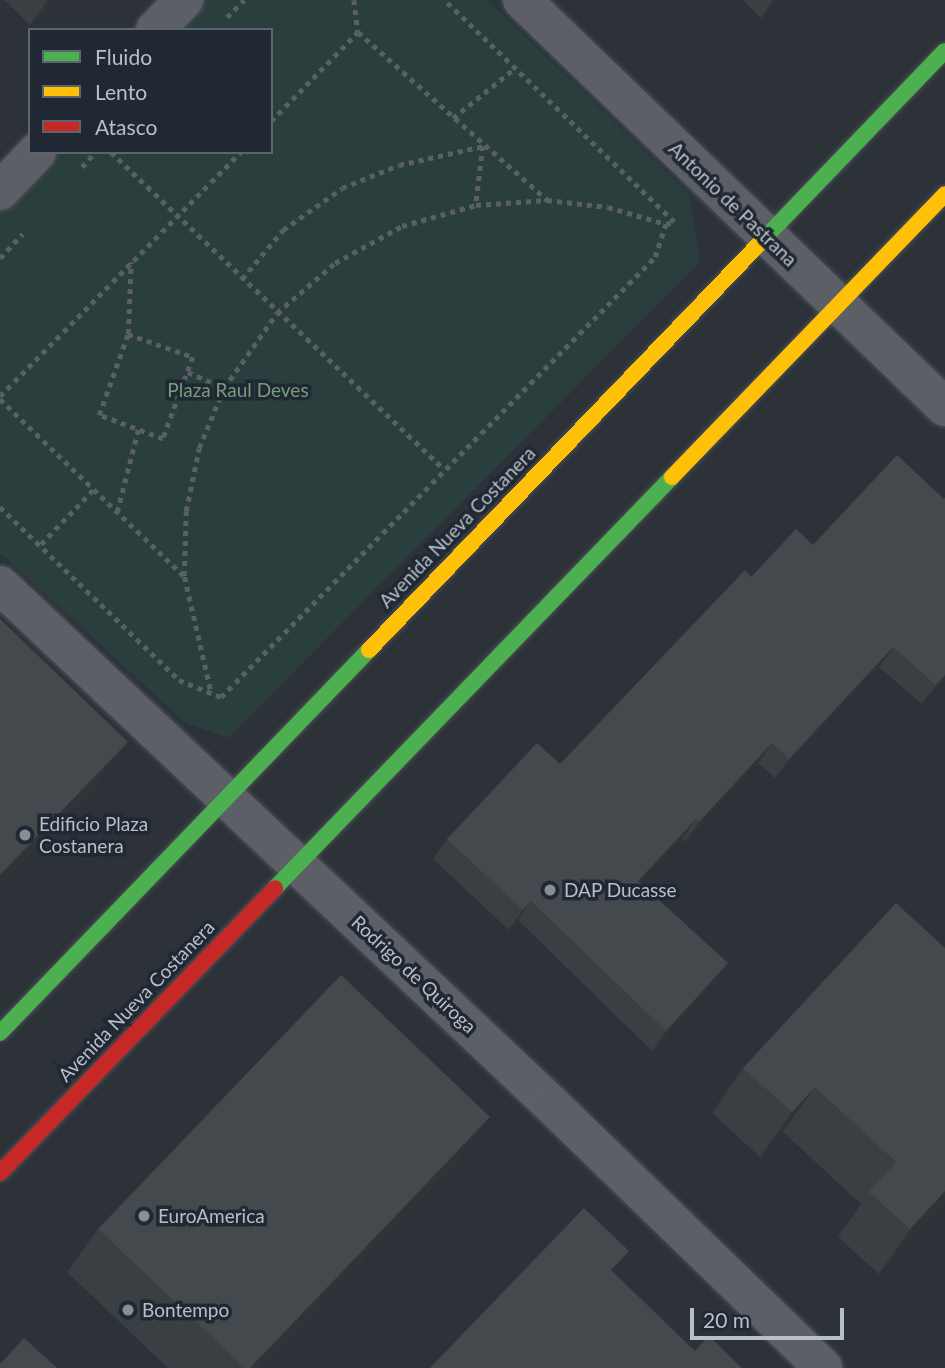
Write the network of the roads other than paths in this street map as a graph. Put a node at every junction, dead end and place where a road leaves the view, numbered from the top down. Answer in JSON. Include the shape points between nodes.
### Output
{"nodes":[{"id":1,"x":184,"y":0,"type":"edge"},
{"id":2,"x":522,"y":0,"type":"edge"},
{"id":3,"x":157,"y":28,"type":"edge"},
{"id":4,"x":945,"y":51,"type":"edge"},
{"id":5,"x":35,"y":154,"type":"edge"},
{"id":6,"x":0,"y":191,"type":"edge"},
{"id":7,"x":945,"y":194,"type":"edge"},
{"id":8,"x":766,"y":235,"type":"junction"},
{"id":9,"x":839,"y":306,"type":"junction"},
{"id":10,"x":945,"y":407,"type":"edge"},
{"id":11,"x":0,"y":585,"type":"edge"},
{"id":12,"x":226,"y":797,"type":"junction"},
{"id":13,"x":298,"y":864,"type":"junction"},
{"id":14,"x":0,"y":1033,"type":"edge"},
{"id":15,"x":0,"y":1174,"type":"edge"},
{"id":16,"x":823,"y":1368,"type":"edge"}],
"edges":[{"from":1,"to":3,"type":"street"},
{"from":2,"to":8,"type":"street","name":"Antonio de Pastrana"},
{"from":4,"to":8,"type":"main road","name":"Avenida Nueva Costanera"},
{"from":5,"to":6,"type":"street"},
{"from":7,"to":9,"type":"main road","name":"Avenida Nueva Costanera"},
{"from":8,"to":9,"type":"street","name":"Antonio de Pastrana"},
{"from":8,"to":12,"type":"main road","name":"Avenida Nueva Costanera"},
{"from":9,"to":10,"type":"street","name":"Antonio de Pastrana"},
{"from":9,"to":13,"type":"main road","name":"Avenida Nueva Costanera"},
{"from":11,"to":12,"type":"street","name":"Rodrigo de Quiroga"},
{"from":12,"to":13,"type":"street","name":"Rodrigo de Quiroga"},
{"from":12,"to":14,"type":"main road","name":"Avenida Nueva Costanera"},
{"from":13,"to":15,"type":"main road","name":"Avenida Nueva Costanera"},
{"from":13,"to":16,"type":"street","name":"Rodrigo de Quiroga"}]}
